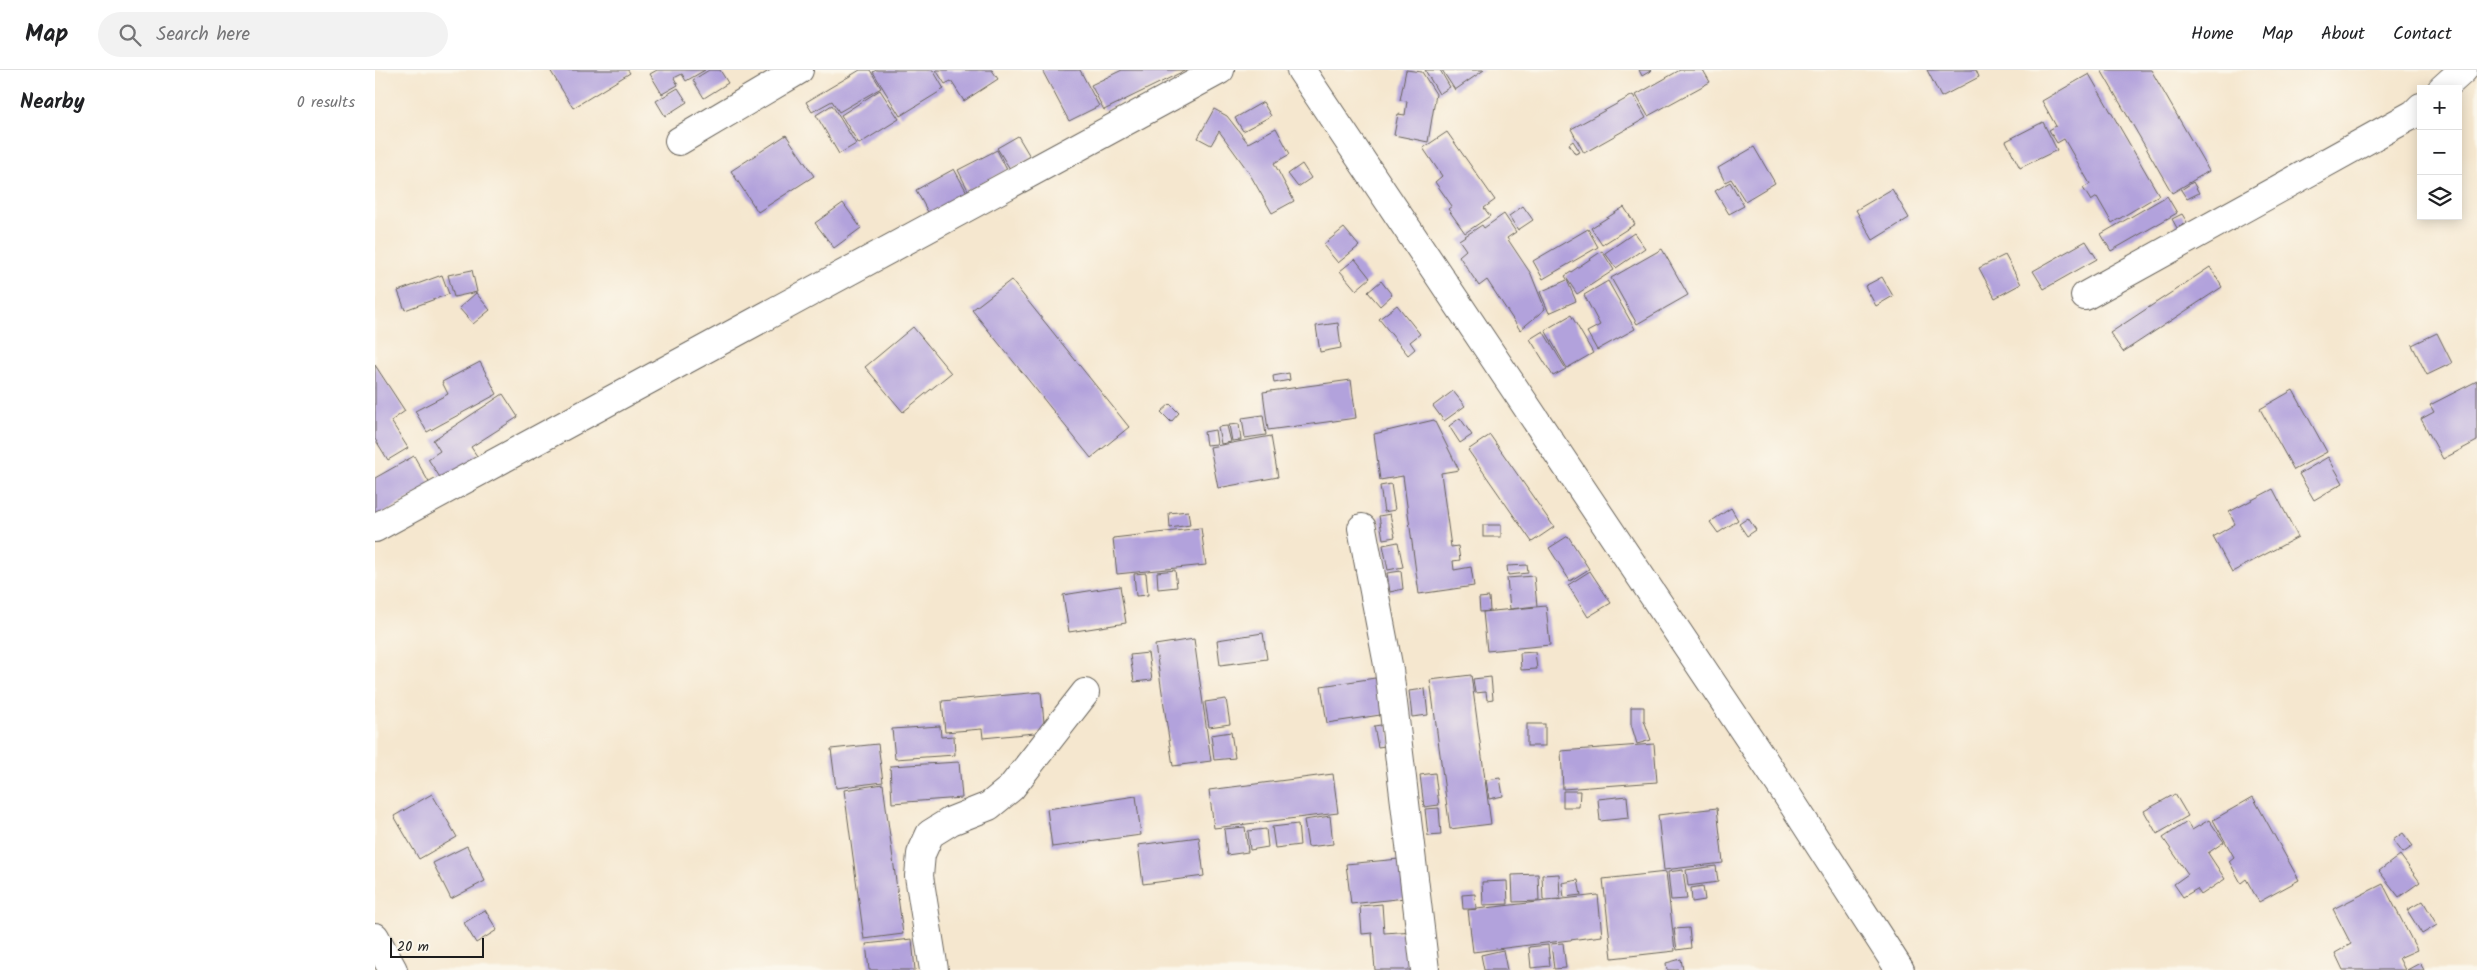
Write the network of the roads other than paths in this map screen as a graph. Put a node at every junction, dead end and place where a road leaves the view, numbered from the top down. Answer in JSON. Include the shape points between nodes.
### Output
{"nodes":[{"id":1,"x":799,"y":70,"type":"edge"},
{"id":2,"x":1220,"y":70,"type":"edge"},
{"id":3,"x":1301,"y":70,"type":"edge"},
{"id":4,"x":2463,"y":70,"type":"edge"},
{"id":5,"x":2446,"y":85,"type":"edge"},
{"id":6,"x":2417,"y":111,"type":"edge"},
{"id":7,"x":679,"y":141,"type":"dead end"},
{"id":8,"x":2085,"y":296,"type":"dead end"},
{"id":9,"x":375,"y":528,"type":"edge"},
{"id":10,"x":1362,"y":528,"type":"dead end"},
{"id":11,"x":1085,"y":693,"type":"dead end"},
{"id":12,"x":375,"y":937,"type":"edge"},
{"id":13,"x":393,"y":970,"type":"edge"},
{"id":14,"x":934,"y":970,"type":"edge"},
{"id":15,"x":1425,"y":970,"type":"edge"},
{"id":16,"x":1900,"y":970,"type":"edge"}],
"edges":[{"from":1,"to":7,"type":"street"},
{"from":2,"to":9,"type":"street"},
{"from":3,"to":16,"type":"street","via":[[1787,795]]},
{"from":4,"to":5,"type":"street"},
{"from":6,"to":8,"type":"street"},
{"from":10,"to":15,"type":"street","via":[[1389,670]]},
{"from":11,"to":14,"type":"street","via":[[1011,788],[989,806],[951,821],[930,834],[921,854],[919,876]]},
{"from":12,"to":13,"type":"street"}]}
